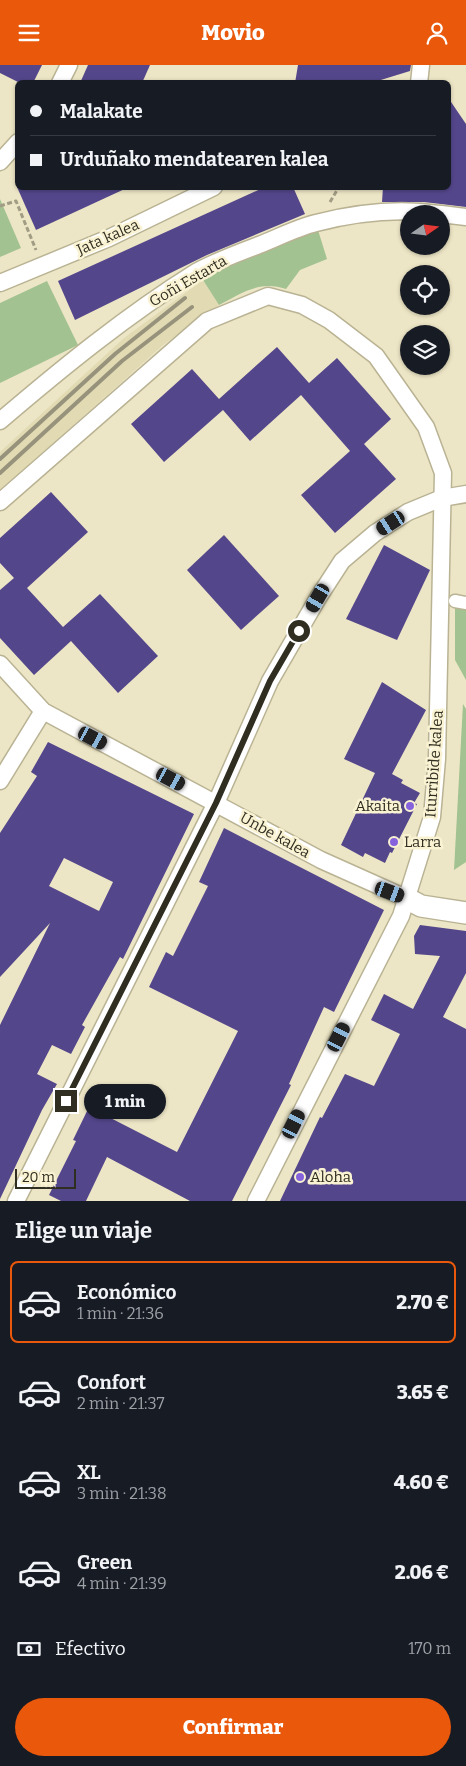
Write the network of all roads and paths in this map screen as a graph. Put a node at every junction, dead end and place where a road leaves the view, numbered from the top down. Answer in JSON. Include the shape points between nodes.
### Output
{"nodes":[{"id":1,"x":69,"y":65,"type":"edge"},
{"id":2,"x":421,"y":65,"type":"edge"},
{"id":3,"x":62,"y":80,"type":"edge"},
{"id":4,"x":419,"y":80,"type":"edge"},
{"id":5,"x":15,"y":146,"type":"edge"},
{"id":6,"x":0,"y":162,"type":"edge"},
{"id":7,"x":208,"y":190,"type":"edge"},
{"id":8,"x":0,"y":207,"type":"edge"},
{"id":9,"x":400,"y":212,"type":"edge"},
{"id":10,"x":450,"y":215,"type":"edge"},
{"id":11,"x":466,"y":217,"type":"edge"},
{"id":12,"x":37,"y":252,"type":"dead end"},
{"id":13,"x":0,"y":283,"type":"edge"},
{"id":14,"x":0,"y":421,"type":"edge"},
{"id":15,"x":466,"y":494,"type":"edge"},
{"id":16,"x":442,"y":498,"type":"junction"},
{"id":17,"x":0,"y":502,"type":"edge"},
{"id":18,"x":0,"y":664,"type":"edge"},
{"id":19,"x":44,"y":711,"type":"junction"},
{"id":20,"x":0,"y":781,"type":"edge"},
{"id":21,"x":216,"y":803,"type":"junction"},
{"id":22,"x":406,"y":898,"type":"junction"},
{"id":23,"x":466,"y":913,"type":"edge"},
{"id":24,"x":16,"y":1201,"type":"edge"},
{"id":25,"x":256,"y":1201,"type":"edge"}],
"edges":[{"from":1,"to":3,"type":"street"},
{"from":2,"to":4,"type":"street"},
{"from":5,"to":6,"type":"street"},
{"from":7,"to":13,"type":"street","name":"Jata kalea","via":[[109,238]]},
{"from":8,"to":12,"type":"path","via":[[16,201]]},
{"from":9,"to":14,"type":"street","name":"Goñi Estarta","via":[[354,215],[314,224],[198,271],[144,306]]},
{"from":10,"to":11,"type":"street","name":"Goñi Estarta"},
{"from":15,"to":16,"type":"street"},
{"from":16,"to":17,"type":"street","name":"Iturribide kalea","via":[[443,473],[426,427],[376,356],[329,320],[302,305],[268,296],[207,321]]},
{"from":16,"to":21,"type":"street","via":[[408,512],[375,533],[342,561],[270,681]]},
{"from":16,"to":22,"type":"street","name":"Iturribide kalea","via":[[437,759],[432,817]]},
{"from":18,"to":19,"type":"street","name":"Unbe kalea"},
{"from":19,"to":20,"type":"street"},
{"from":19,"to":21,"type":"street","name":"Unbe kalea"},
{"from":21,"to":22,"type":"street","name":"Unbe kalea","via":[[321,860]]},
{"from":21,"to":24,"type":"street"},
{"from":22,"to":23,"type":"street","via":[[421,906]]},
{"from":22,"to":25,"type":"street","name":"Iturribide kalea","via":[[401,916]]}]}
